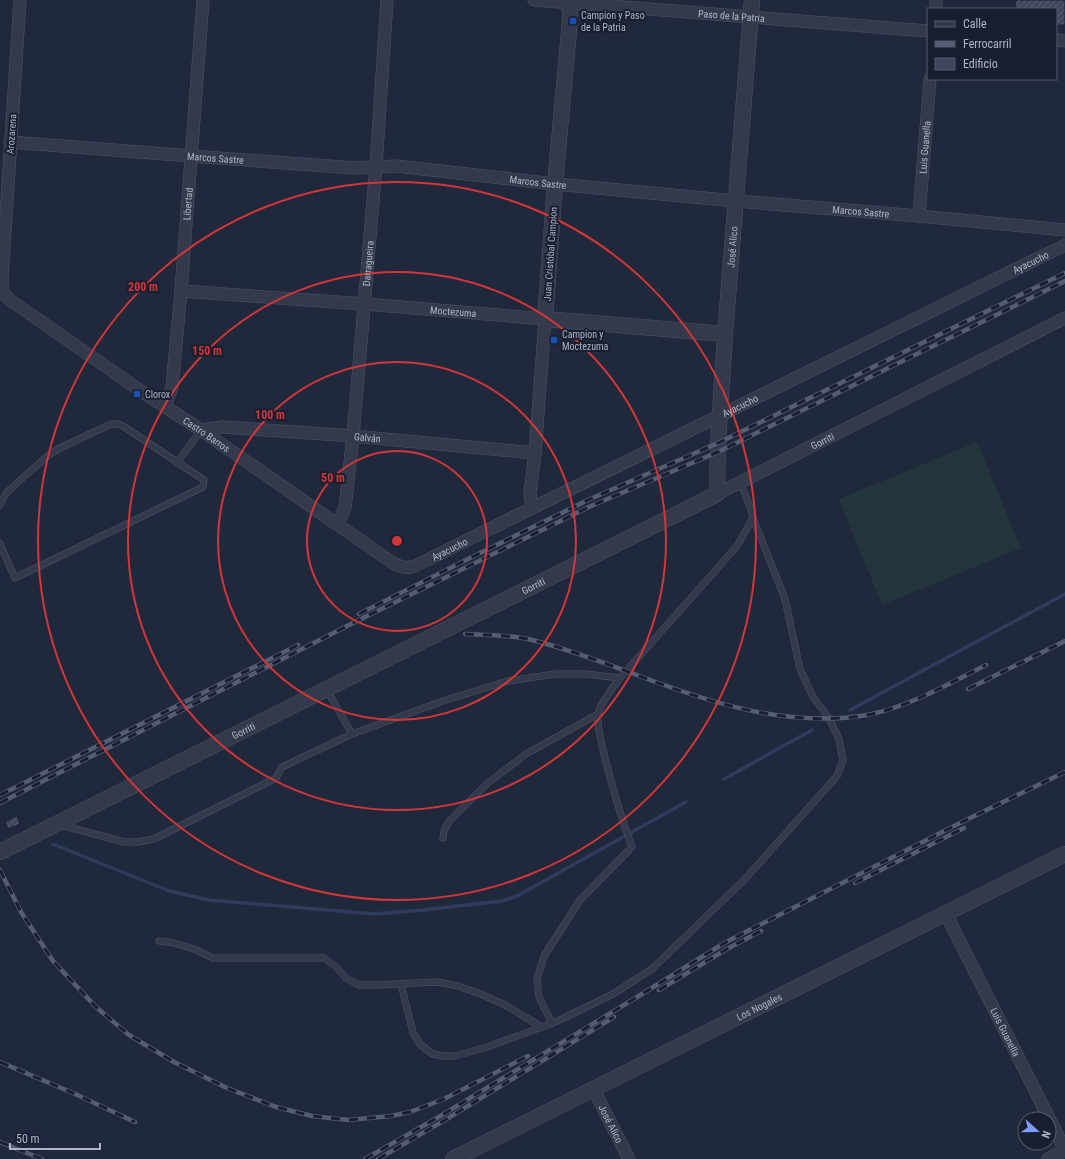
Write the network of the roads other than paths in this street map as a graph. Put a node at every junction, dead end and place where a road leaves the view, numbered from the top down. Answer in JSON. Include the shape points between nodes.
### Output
{"nodes":[{"id":1,"x":20,"y":0,"type":"edge"},
{"id":2,"x":203,"y":0,"type":"edge"},
{"id":3,"x":386,"y":0,"type":"edge"},
{"id":4,"x":534,"y":0,"type":"edge"},
{"id":5,"x":752,"y":0,"type":"edge"},
{"id":6,"x":570,"y":1,"type":"edge"},
{"id":7,"x":751,"y":18,"type":"junction"},
{"id":8,"x":927,"y":31,"type":"edge"},
{"id":9,"x":930,"y":80,"type":"edge"},
{"id":10,"x":10,"y":142,"type":"junction"},
{"id":11,"x":191,"y":156,"type":"junction"},
{"id":12,"x":376,"y":166,"type":"junction"},
{"id":13,"x":555,"y":184,"type":"junction"},
{"id":14,"x":736,"y":201,"type":"junction"},
{"id":15,"x":918,"y":216,"type":"junction"},
{"id":16,"x":1065,"y":230,"type":"edge"},
{"id":17,"x":1065,"y":245,"type":"edge"},
{"id":18,"x":181,"y":291,"type":"junction"},
{"id":19,"x":2,"y":292,"type":"joint"},
{"id":20,"x":365,"y":304,"type":"junction"},
{"id":21,"x":1065,"y":318,"type":"edge"},
{"id":22,"x":545,"y":319,"type":"junction"},
{"id":23,"x":725,"y":334,"type":"junction"},
{"id":24,"x":165,"y":406,"type":"junction"},
{"id":25,"x":720,"y":415,"type":"junction"},
{"id":26,"x":201,"y":430,"type":"junction"},
{"id":27,"x":353,"y":436,"type":"junction"},
{"id":28,"x":535,"y":453,"type":"junction"},
{"id":29,"x":177,"y":463,"type":"junction"},
{"id":30,"x":740,"y":482,"type":"junction"},
{"id":31,"x":716,"y":494,"type":"junction"},
{"id":32,"x":0,"y":505,"type":"edge"},
{"id":33,"x":532,"y":508,"type":"junction"},
{"id":34,"x":752,"y":518,"type":"junction"},
{"id":35,"x":338,"y":525,"type":"junction"},
{"id":36,"x":0,"y":544,"type":"edge"},
{"id":37,"x":415,"y":566,"type":"joint"},
{"id":38,"x":620,"y":678,"type":"junction"},
{"id":39,"x":326,"y":688,"type":"junction"},
{"id":40,"x":598,"y":714,"type":"junction"},
{"id":41,"x":352,"y":734,"type":"junction"},
{"id":42,"x":56,"y":824,"type":"junction"},
{"id":43,"x":443,"y":838,"type":"dead end"},
{"id":44,"x":0,"y":852,"type":"edge"},
{"id":45,"x":1065,"y":854,"type":"edge"},
{"id":46,"x":946,"y":914,"type":"junction"},
{"id":47,"x":159,"y":941,"type":"dead end"},
{"id":48,"x":401,"y":984,"type":"junction"},
{"id":49,"x":552,"y":1023,"type":"junction"},
{"id":50,"x":542,"y":1027,"type":"junction"},
{"id":51,"x":593,"y":1088,"type":"junction"},
{"id":52,"x":1065,"y":1150,"type":"edge"},
{"id":53,"x":453,"y":1159,"type":"edge"},
{"id":54,"x":628,"y":1159,"type":"edge"},
{"id":55,"x":1048,"y":1159,"type":"edge"}],
"edges":[{"from":1,"to":10,"type":"street","name":"Arozarena"},
{"from":2,"to":11,"type":"street","name":"Libertad"},
{"from":3,"to":12,"type":"street","name":"Darragueira"},
{"from":4,"to":6,"type":"street","name":"Paso de la Patria"},
{"from":5,"to":7,"type":"street","name":"José Alico"},
{"from":6,"to":7,"type":"street","name":"Paso de la Patria"},
{"from":6,"to":13,"type":"street","name":"Juan Cristóbal Campion"},
{"from":7,"to":8,"type":"street","name":"Paso de la Patria"},
{"from":7,"to":14,"type":"street","name":"José Alico"},
{"from":9,"to":15,"type":"street","name":"Luis Guanella"},
{"from":10,"to":11,"type":"street","name":"Marcos Sastre"},
{"from":10,"to":19,"type":"street","name":"Arozarena"},
{"from":11,"to":12,"type":"street","name":"Marcos Sastre","via":[[354,168]]},
{"from":11,"to":18,"type":"street","name":"Libertad"},
{"from":12,"to":13,"type":"street","name":"Marcos Sastre","via":[[396,166]]},
{"from":12,"to":20,"type":"street","name":"Darragueira"},
{"from":13,"to":14,"type":"street","name":"Marcos Sastre"},
{"from":13,"to":22,"type":"street","name":"Juan Cristóbal Campion"},
{"from":14,"to":15,"type":"street","name":"Marcos Sastre"},
{"from":14,"to":23,"type":"street","name":"José Alico"},
{"from":15,"to":16,"type":"street","name":"Marcos Sastre"},
{"from":17,"to":25,"type":"street","name":"Ayacucho"},
{"from":18,"to":20,"type":"street","name":"Moctezuma"},
{"from":18,"to":24,"type":"street","name":"Libertad","via":[[172,387]]},
{"from":19,"to":24,"type":"street","name":"Castro Barros"},
{"from":20,"to":22,"type":"street","name":"Moctezuma"},
{"from":20,"to":27,"type":"street","name":"Darragueira"},
{"from":21,"to":30,"type":"street","name":"Gorriti"},
{"from":22,"to":23,"type":"street","name":"Moctezuma"},
{"from":22,"to":28,"type":"street","name":"Juan Cristóbal Campion"},
{"from":23,"to":25,"type":"street","name":"José Alico"},
{"from":24,"to":26,"type":"street","name":"Castro Barros"},
{"from":25,"to":31,"type":"street","name":"José Alico"},
{"from":25,"to":33,"type":"street","name":"Ayacucho"},
{"from":26,"to":27,"type":"street","name":"Galván","via":[[223,427]]},
{"from":26,"to":29,"type":"lane"},
{"from":26,"to":35,"type":"street","name":"Castro Barros"},
{"from":27,"to":28,"type":"street","name":"Galván"},
{"from":27,"to":35,"type":"street","name":"Darragueira","via":[[345,508]]},
{"from":28,"to":33,"type":"street","name":"Juan Cristóbal Campion","via":[[530,493]]},
{"from":29,"to":32,"type":"lane","via":[[123,426],[111,424],[46,457],[6,493]]},
{"from":29,"to":36,"type":"lane","via":[[204,480],[203,486],[15,578]]},
{"from":30,"to":31,"type":"street","name":"Gorriti"},
{"from":30,"to":34,"type":"lane"},
{"from":31,"to":39,"type":"street","name":"Gorriti"},
{"from":33,"to":37,"type":"street","name":"Ayacucho"},
{"from":34,"to":38,"type":"lane","via":[[737,546]]},
{"from":34,"to":49,"type":"lane","via":[[785,599],[800,669],[813,697],[829,718],[839,739],[843,760],[837,776],[745,879],[652,969],[613,994]]},
{"from":35,"to":37,"type":"street","name":"Castro Barros","via":[[393,563],[408,568]]},
{"from":38,"to":40,"type":"lane"},
{"from":38,"to":41,"type":"lane","via":[[555,674],[508,682],[443,701]]},
{"from":39,"to":41,"type":"lane"},
{"from":39,"to":42,"type":"street","name":"Gorriti"},
{"from":40,"to":43,"type":"lane","via":[[526,754],[488,783],[448,822]]},
{"from":40,"to":49,"type":"lane","via":[[604,755],[632,847],[580,900],[544,956],[537,979],[539,997]]},
{"from":41,"to":42,"type":"lane","via":[[282,767],[276,778],[154,839],[124,842]]},
{"from":42,"to":44,"type":"street","name":"Gorriti"},
{"from":45,"to":46,"type":"street","name":"Los Nogales"},
{"from":46,"to":51,"type":"street","name":"Los Nogales"},
{"from":46,"to":52,"type":"street","name":"Luis Guanella"},
{"from":47,"to":48,"type":"lane","via":[[194,949],[212,958],[324,958],[358,985]]},
{"from":48,"to":50,"type":"lane","via":[[438,982],[458,986],[505,1005]]},
{"from":48,"to":50,"type":"lane","via":[[413,1033],[420,1044],[433,1054],[455,1056]]},
{"from":49,"to":50,"type":"lane"},
{"from":51,"to":53,"type":"street","name":"Los Nogales"},
{"from":51,"to":54,"type":"street","name":"José Alico"},
{"from":52,"to":55,"type":"street"}]}
